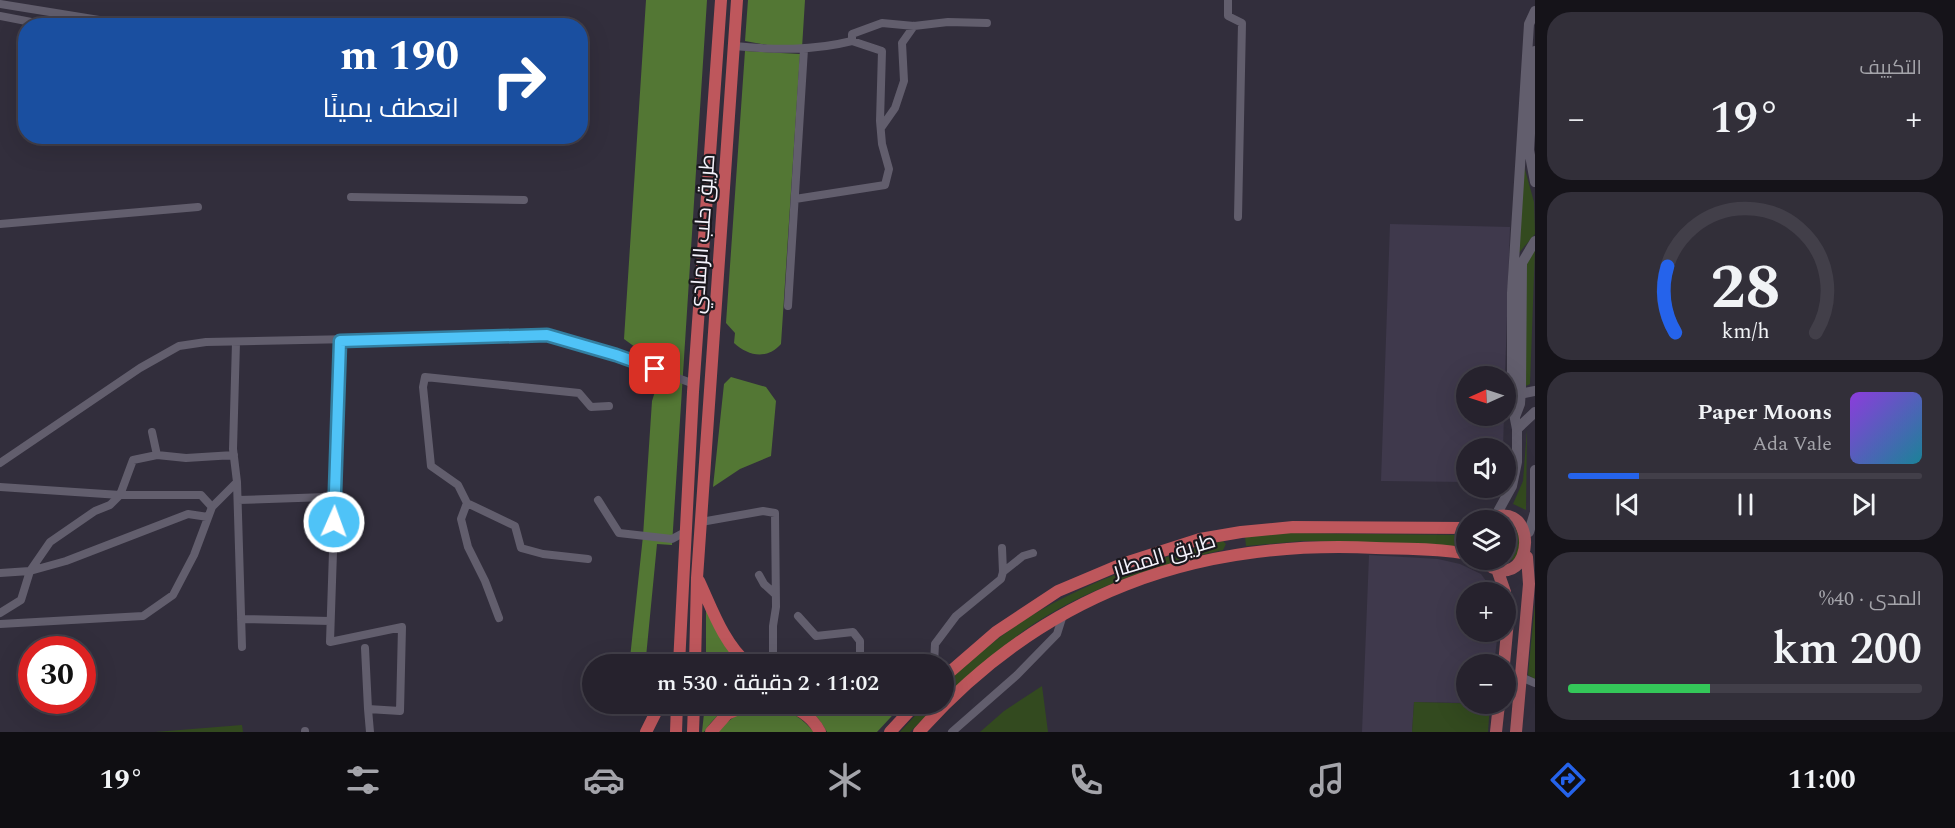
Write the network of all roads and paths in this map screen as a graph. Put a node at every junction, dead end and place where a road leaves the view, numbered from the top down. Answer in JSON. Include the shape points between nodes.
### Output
{"nodes":[{"id":1,"x":721,"y":0,"type":"edge"},
{"id":2,"x":737,"y":0,"type":"edge"},
{"id":3,"x":1228,"y":0,"type":"edge"},
{"id":4,"x":0,"y":4,"type":"edge"},
{"id":5,"x":1535,"y":10,"type":"edge"},
{"id":6,"x":0,"y":16,"type":"edge"},
{"id":7,"x":91,"y":18,"type":"edge"},
{"id":8,"x":18,"y":19,"type":"edge"},
{"id":9,"x":987,"y":23,"type":"dead end"},
{"id":10,"x":914,"y":26,"type":"junction"},
{"id":11,"x":852,"y":41,"type":"junction"},
{"id":12,"x":734,"y":46,"type":"junction"},
{"id":13,"x":804,"y":49,"type":"junction"},
{"id":14,"x":1535,"y":51,"type":"edge"},
{"id":15,"x":1528,"y":92,"type":"junction"},
{"id":16,"x":881,"y":128,"type":"junction"},
{"id":17,"x":1535,"y":182,"type":"edge"},
{"id":18,"x":351,"y":197,"type":"dead end"},
{"id":19,"x":795,"y":198,"type":"junction"},
{"id":20,"x":524,"y":200,"type":"dead end"},
{"id":21,"x":198,"y":207,"type":"dead end"},
{"id":22,"x":1238,"y":217,"type":"dead end"},
{"id":23,"x":0,"y":224,"type":"edge"},
{"id":24,"x":1535,"y":241,"type":"edge"},
{"id":25,"x":788,"y":306,"type":"dead end"},
{"id":26,"x":340,"y":341,"type":"junction"},
{"id":27,"x":236,"y":342,"type":"junction"},
{"id":28,"x":1515,"y":366,"type":"edge"},
{"id":29,"x":694,"y":388,"type":"junction"},
{"id":30,"x":1535,"y":391,"type":"edge"},
{"id":31,"x":1516,"y":395,"type":"joint"},
{"id":32,"x":609,"y":406,"type":"dead end"},
{"id":33,"x":1535,"y":412,"type":"edge"},
{"id":34,"x":1516,"y":423,"type":"edge"},
{"id":35,"x":1517,"y":429,"type":"junction"},
{"id":36,"x":152,"y":432,"type":"dead end"},
{"id":37,"x":234,"y":454,"type":"junction"},
{"id":38,"x":157,"y":455,"type":"junction"},
{"id":39,"x":0,"y":463,"type":"edge"},
{"id":40,"x":1535,"y":470,"type":"edge"},
{"id":41,"x":237,"y":482,"type":"junction"},
{"id":42,"x":0,"y":487,"type":"edge"},
{"id":43,"x":120,"y":495,"type":"junction"},
{"id":44,"x":327,"y":497,"type":"dead end"},
{"id":45,"x":238,"y":500,"type":"junction"},
{"id":46,"x":598,"y":500,"type":"dead end"},
{"id":47,"x":466,"y":503,"type":"junction"},
{"id":48,"x":212,"y":507,"type":"junction"},
{"id":49,"x":1497,"y":510,"type":"edge"},
{"id":50,"x":208,"y":517,"type":"junction"},
{"id":51,"x":1516,"y":518,"type":"edge"},
{"id":52,"x":701,"y":522,"type":"junction"},
{"id":53,"x":1456,"y":528,"type":"edge"},
{"id":54,"x":685,"y":532,"type":"junction"},
{"id":55,"x":1529,"y":532,"type":"junction"},
{"id":56,"x":1232,"y":534,"type":"junction"},
{"id":57,"x":1002,"y":548,"type":"dead end"},
{"id":58,"x":684,"y":553,"type":"junction"},
{"id":59,"x":1034,"y":553,"type":"dead end"},
{"id":60,"x":1456,"y":553,"type":"edge"},
{"id":61,"x":1234,"y":555,"type":"junction"},
{"id":62,"x":1527,"y":557,"type":"junction"},
{"id":63,"x":588,"y":559,"type":"dead end"},
{"id":64,"x":1516,"y":567,"type":"edge"},
{"id":65,"x":30,"y":571,"type":"junction"},
{"id":66,"x":1003,"y":572,"type":"junction"},
{"id":67,"x":0,"y":573,"type":"edge"},
{"id":68,"x":759,"y":575,"type":"dead end"},
{"id":69,"x":697,"y":578,"type":"junction"},
{"id":70,"x":776,"y":594,"type":"junction"},
{"id":71,"x":0,"y":613,"type":"edge"},
{"id":72,"x":1063,"y":614,"type":"junction"},
{"id":73,"x":798,"y":616,"type":"dead end"},
{"id":74,"x":499,"y":618,"type":"dead end"},
{"id":75,"x":241,"y":619,"type":"junction"},
{"id":76,"x":330,"y":621,"type":"junction"},
{"id":77,"x":0,"y":624,"type":"edge"},
{"id":78,"x":996,"y":632,"type":"junction"},
{"id":79,"x":1507,"y":642,"type":"edge"},
{"id":80,"x":242,"y":647,"type":"dead end"},
{"id":81,"x":365,"y":648,"type":"dead end"},
{"id":82,"x":675,"y":654,"type":"edge"},
{"id":83,"x":679,"y":654,"type":"edge"},
{"id":84,"x":695,"y":654,"type":"edge"},
{"id":85,"x":738,"y":654,"type":"edge"},
{"id":86,"x":772,"y":654,"type":"edge"},
{"id":87,"x":860,"y":654,"type":"edge"},
{"id":88,"x":934,"y":654,"type":"edge"},
{"id":89,"x":954,"y":659,"type":"edge"},
{"id":90,"x":954,"y":668,"type":"edge"},
{"id":91,"x":1521,"y":678,"type":"junction"},
{"id":92,"x":1535,"y":683,"type":"edge"},
{"id":93,"x":368,"y":709,"type":"junction"},
{"id":94,"x":655,"y":714,"type":"edge"},
{"id":95,"x":677,"y":714,"type":"edge"},
{"id":96,"x":694,"y":714,"type":"edge"},
{"id":97,"x":727,"y":714,"type":"edge"},
{"id":98,"x":804,"y":714,"type":"edge"},
{"id":99,"x":907,"y":714,"type":"edge"},
{"id":100,"x":1498,"y":714,"type":"edge"},
{"id":101,"x":1496,"y":729,"type":"edge"},
{"id":102,"x":1516,"y":730,"type":"edge"},
{"id":103,"x":370,"y":732,"type":"edge"},
{"id":104,"x":646,"y":732,"type":"edge"},
{"id":105,"x":676,"y":732,"type":"edge"},
{"id":106,"x":693,"y":732,"type":"edge"},
{"id":107,"x":711,"y":732,"type":"edge"},
{"id":108,"x":820,"y":732,"type":"edge"},
{"id":109,"x":890,"y":732,"type":"edge"},
{"id":110,"x":919,"y":732,"type":"edge"},
{"id":111,"x":952,"y":732,"type":"edge"}],
"edges":[{"from":1,"to":29,"type":"highway","name":"طريق حلب الرمادي"},
{"from":2,"to":12,"type":"highway","name":"طريق حلب الرمادي"},
{"from":3,"to":22,"type":"street","via":[[1228,16],[1242,22]]},
{"from":4,"to":7,"type":"street"},
{"from":5,"to":15,"type":"main road","via":[[1529,24]]},
{"from":6,"to":8,"type":"street"},
{"from":9,"to":10,"type":"street"},
{"from":10,"to":11,"type":"street","via":[[882,23],[852,34]]},
{"from":10,"to":16,"type":"street","via":[[902,43],[904,81],[895,108]]},
{"from":11,"to":13,"type":"street"},
{"from":11,"to":16,"type":"street","via":[[882,51]]},
{"from":12,"to":13,"type":"street"},
{"from":12,"to":52,"type":"highway","name":"طريق حلب الرمادي"},
{"from":13,"to":19,"type":"street"},
{"from":14,"to":15,"type":"main road"},
{"from":15,"to":17,"type":"main road","via":[[1529,156]]},
{"from":15,"to":28,"type":"main road","via":[[1512,293]]},
{"from":16,"to":19,"type":"street","via":[[889,169],[885,185]]},
{"from":18,"to":20,"type":"street"},
{"from":19,"to":25,"type":"street"},
{"from":21,"to":23,"type":"street"},
{"from":24,"to":31,"type":"main road","via":[[1522,263]]},
{"from":26,"to":27,"type":"street"},
{"from":26,"to":29,"type":"street","via":[[547,335],[616,355]]},
{"from":26,"to":76,"type":"street"},
{"from":27,"to":37,"type":"street"},
{"from":27,"to":39,"type":"street","via":[[179,346]]},
{"from":29,"to":54,"type":"highway","name":"طريق حلب الرمادي"},
{"from":30,"to":31,"type":"main road"},
{"from":32,"to":47,"type":"street","via":[[591,407],[579,393],[425,377],[431,466],[458,485]]},
{"from":33,"to":35,"type":"main road"},
{"from":34,"to":35,"type":"main road"},
{"from":35,"to":49,"type":"main road","via":[[1515,476]]},
{"from":36,"to":38,"type":"street"},
{"from":37,"to":38,"type":"street","via":[[186,458]]},
{"from":37,"to":41,"type":"street"},
{"from":38,"to":43,"type":"street","via":[[133,460]]},
{"from":40,"to":55,"type":"main road","via":[[1534,512]]},
{"from":41,"to":45,"type":"street"},
{"from":41,"to":48,"type":"street"},
{"from":42,"to":43,"type":"street"},
{"from":43,"to":48,"type":"street","via":[[201,495]]},
{"from":43,"to":65,"type":"street","via":[[50,542]]},
{"from":44,"to":45,"type":"street"},
{"from":45,"to":75,"type":"street"},
{"from":46,"to":54,"type":"street","via":[[619,533],[672,539]]},
{"from":47,"to":63,"type":"street","via":[[515,526],[521,548]]},
{"from":47,"to":74,"type":"street","via":[[461,519],[468,547]]},
{"from":48,"to":50,"type":"street"},
{"from":50,"to":65,"type":"street","via":[[188,514]]},
{"from":50,"to":77,"type":"street","via":[[194,555],[172,595],[144,616]]},
{"from":51,"to":55,"type":"main road"},
{"from":52,"to":69,"type":"highway","name":"طريق حلب الرمادي"},
{"from":52,"to":70,"type":"street","via":[[763,511],[775,513]]},
{"from":53,"to":56,"type":"highway","name":"طريق المطار","via":[[1293,527]]},
{"from":54,"to":58,"type":"highway","name":"طريق حلب الرمادي"},
{"from":55,"to":62,"type":"main road","via":[[1531,549]]},
{"from":56,"to":61,"type":"highway"},
{"from":56,"to":78,"type":"highway","name":"طريق المطار","via":[[1200,539],[1122,564],[1058,591]]},
{"from":57,"to":66,"type":"street"},
{"from":58,"to":82,"type":"highway"},
{"from":58,"to":83,"type":"highway"},
{"from":59,"to":66,"type":"street","via":[[1023,556]]},
{"from":60,"to":61,"type":"highway","name":"طريق المطار","via":[[1326,546]]},
{"from":61,"to":72,"type":"highway","name":"طريق المطار","via":[[1139,579]]},
{"from":62,"to":64,"type":"main road"},
{"from":62,"to":91,"type":"main road","via":[[1529,584]]},
{"from":65,"to":67,"type":"street"},
{"from":65,"to":71,"type":"street","via":[[21,600]]},
{"from":66,"to":88,"type":"street","via":[[1001,579],[956,616],[935,644]]},
{"from":68,"to":70,"type":"street","via":[[769,591]]},
{"from":69,"to":84,"type":"highway","name":"طريق حلب الرمادي"},
{"from":69,"to":85,"type":"highway"},
{"from":70,"to":86,"type":"street"},
{"from":72,"to":110,"type":"highway","name":"طريق المطار","via":[[1015,644],[967,683]]},
{"from":72,"to":111,"type":"street","via":[[1057,634]]},
{"from":73,"to":87,"type":"street","via":[[816,636],[853,632],[860,641]]},
{"from":75,"to":76,"type":"street"},
{"from":75,"to":80,"type":"street"},
{"from":76,"to":93,"type":"street","via":[[330,642],[402,627],[400,711]]},
{"from":78,"to":89,"type":"highway"},
{"from":78,"to":90,"type":"highway","name":"طريق المطار"},
{"from":79,"to":91,"type":"main road","via":[[1511,661]]},
{"from":81,"to":93,"type":"street"},
{"from":91,"to":92,"type":"street"},
{"from":91,"to":102,"type":"main road"},
{"from":93,"to":103,"type":"street"},
{"from":94,"to":104,"type":"highway"},
{"from":95,"to":105,"type":"highway"},
{"from":96,"to":106,"type":"highway"},
{"from":97,"to":107,"type":"highway"},
{"from":98,"to":108,"type":"highway"},
{"from":99,"to":109,"type":"highway"},
{"from":100,"to":101,"type":"main road"},
{"from":101,"to":102,"type":"main road"}]}
